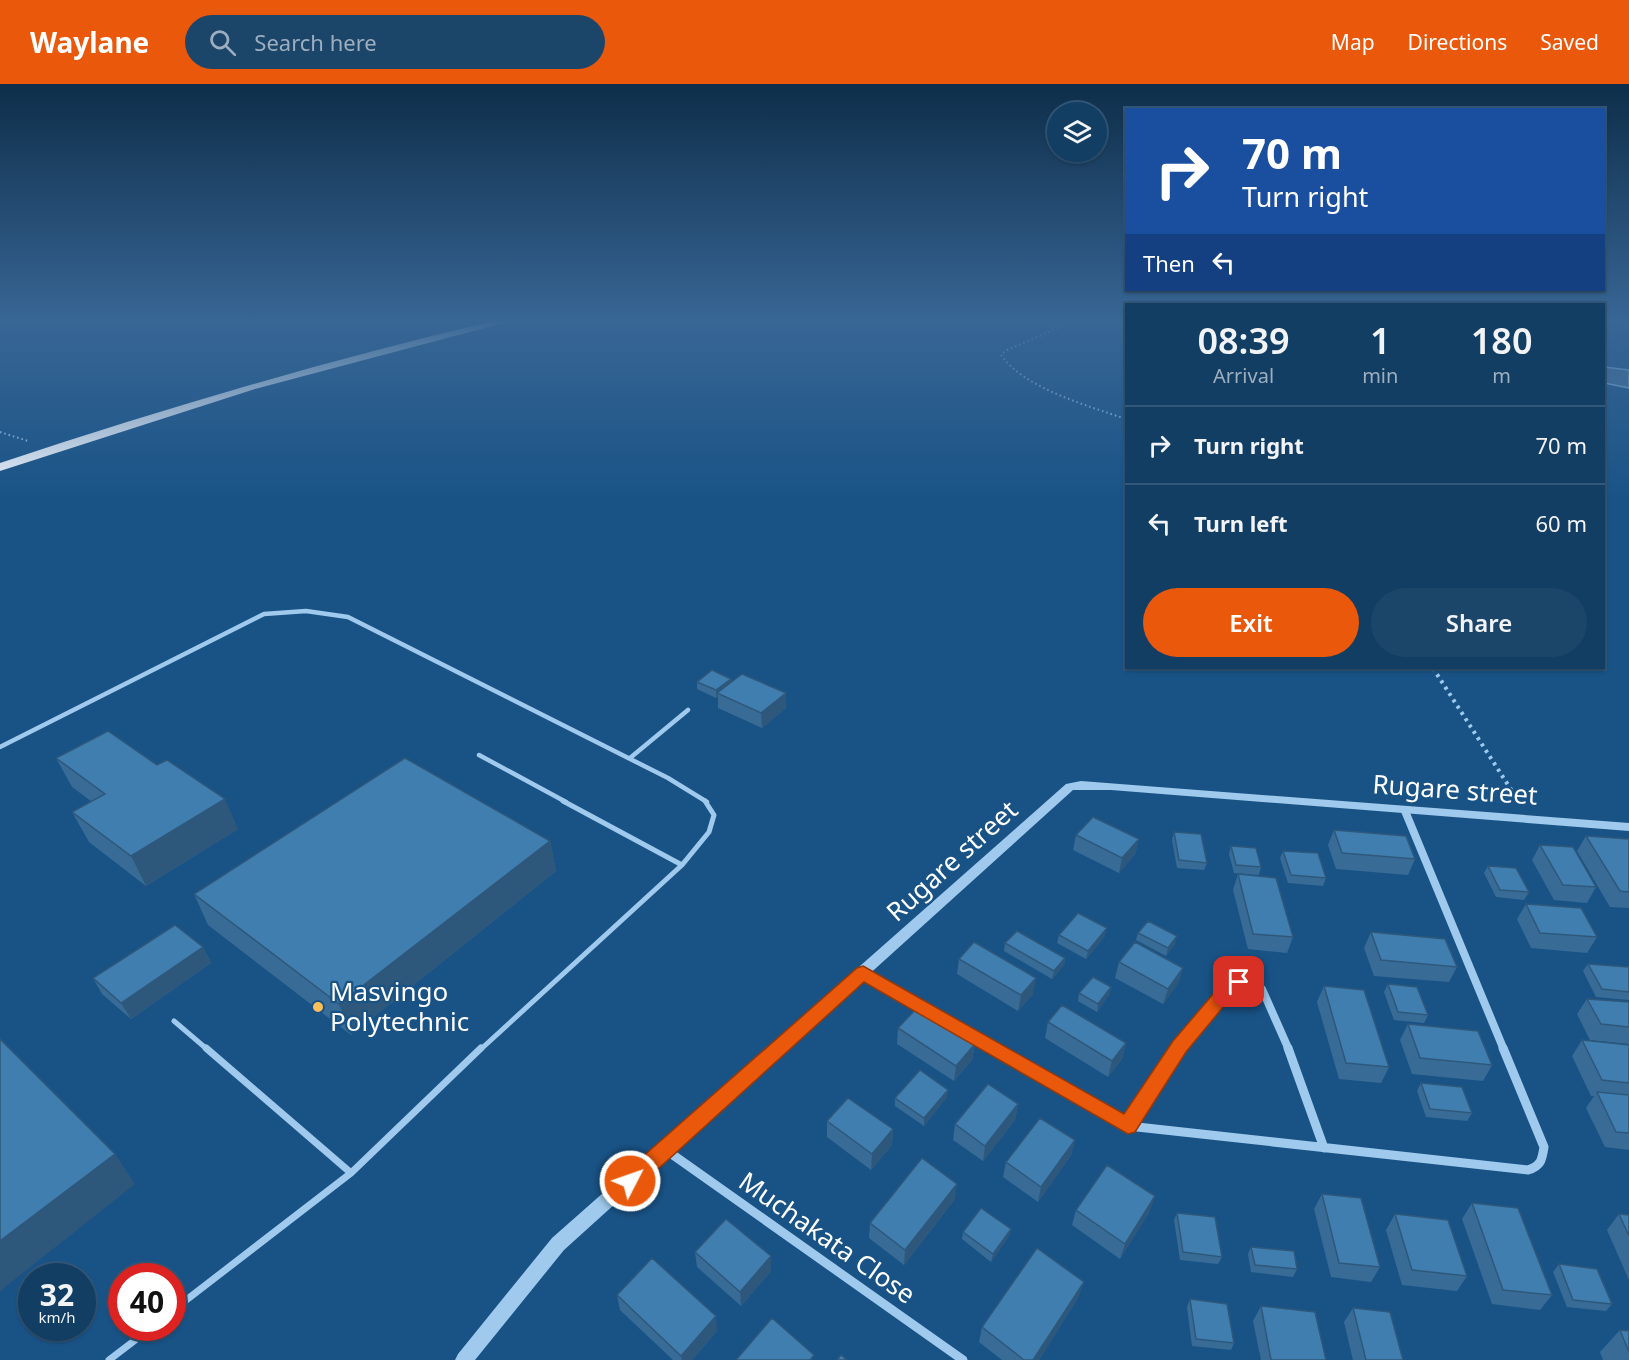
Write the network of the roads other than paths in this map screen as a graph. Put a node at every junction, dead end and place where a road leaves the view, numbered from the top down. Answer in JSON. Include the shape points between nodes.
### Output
{"nodes":[{"id":1,"x":275,"y":381,"type":"edge"},
{"id":2,"x":0,"y":467,"type":"edge"},
{"id":3,"x":688,"y":710,"type":"dead end"},
{"id":4,"x":0,"y":747,"type":"edge"},
{"id":5,"x":479,"y":755,"type":"dead end"},
{"id":6,"x":630,"y":758,"type":"junction"},
{"id":7,"x":1405,"y":811,"type":"junction"},
{"id":8,"x":1629,"y":827,"type":"edge"},
{"id":9,"x":682,"y":865,"type":"junction"},
{"id":10,"x":863,"y":973,"type":"junction"},
{"id":11,"x":174,"y":1022,"type":"dead end"},
{"id":12,"x":1128,"y":1126,"type":"junction"},
{"id":13,"x":1324,"y":1148,"type":"junction"},
{"id":14,"x":666,"y":1150,"type":"junction"},
{"id":15,"x":351,"y":1173,"type":"junction"},
{"id":16,"x":186,"y":1300,"type":"edge"},
{"id":17,"x":134,"y":1341,"type":"edge"},
{"id":18,"x":109,"y":1360,"type":"edge"},
{"id":19,"x":464,"y":1360,"type":"edge"},
{"id":20,"x":963,"y":1360,"type":"edge"}],
"edges":[{"from":1,"to":2,"type":"highway"},
{"from":3,"to":6,"type":"lane"},
{"from":4,"to":6,"type":"lane","via":[[264,614],[309,610],[348,617]]},
{"from":5,"to":9,"type":"lane"},
{"from":6,"to":9,"type":"lane","via":[[707,802],[714,815],[709,832]]},
{"from":7,"to":8,"type":"street","name":"Rugare street"},
{"from":7,"to":10,"type":"street","name":"Rugare street","via":[[1076,786]]},
{"from":7,"to":13,"type":"street","via":[[1545,1153],[1540,1165],[1528,1170]]},
{"from":9,"to":15,"type":"lane"},
{"from":10,"to":12,"type":"street"},
{"from":10,"to":14,"type":"street","name":"Rugare street"},
{"from":11,"to":15,"type":"lane"},
{"from":12,"to":13,"type":"street"},
{"from":12,"to":13,"type":"street","via":[[1180,1047],[1232,984],[1239,982],[1262,989],[1284,1036]]},
{"from":14,"to":19,"type":"street","name":"Rugare street","via":[[558,1244]]},
{"from":14,"to":20,"type":"street","name":"Muchakata Close"},
{"from":15,"to":16,"type":"lane"},
{"from":17,"to":18,"type":"lane"}]}
